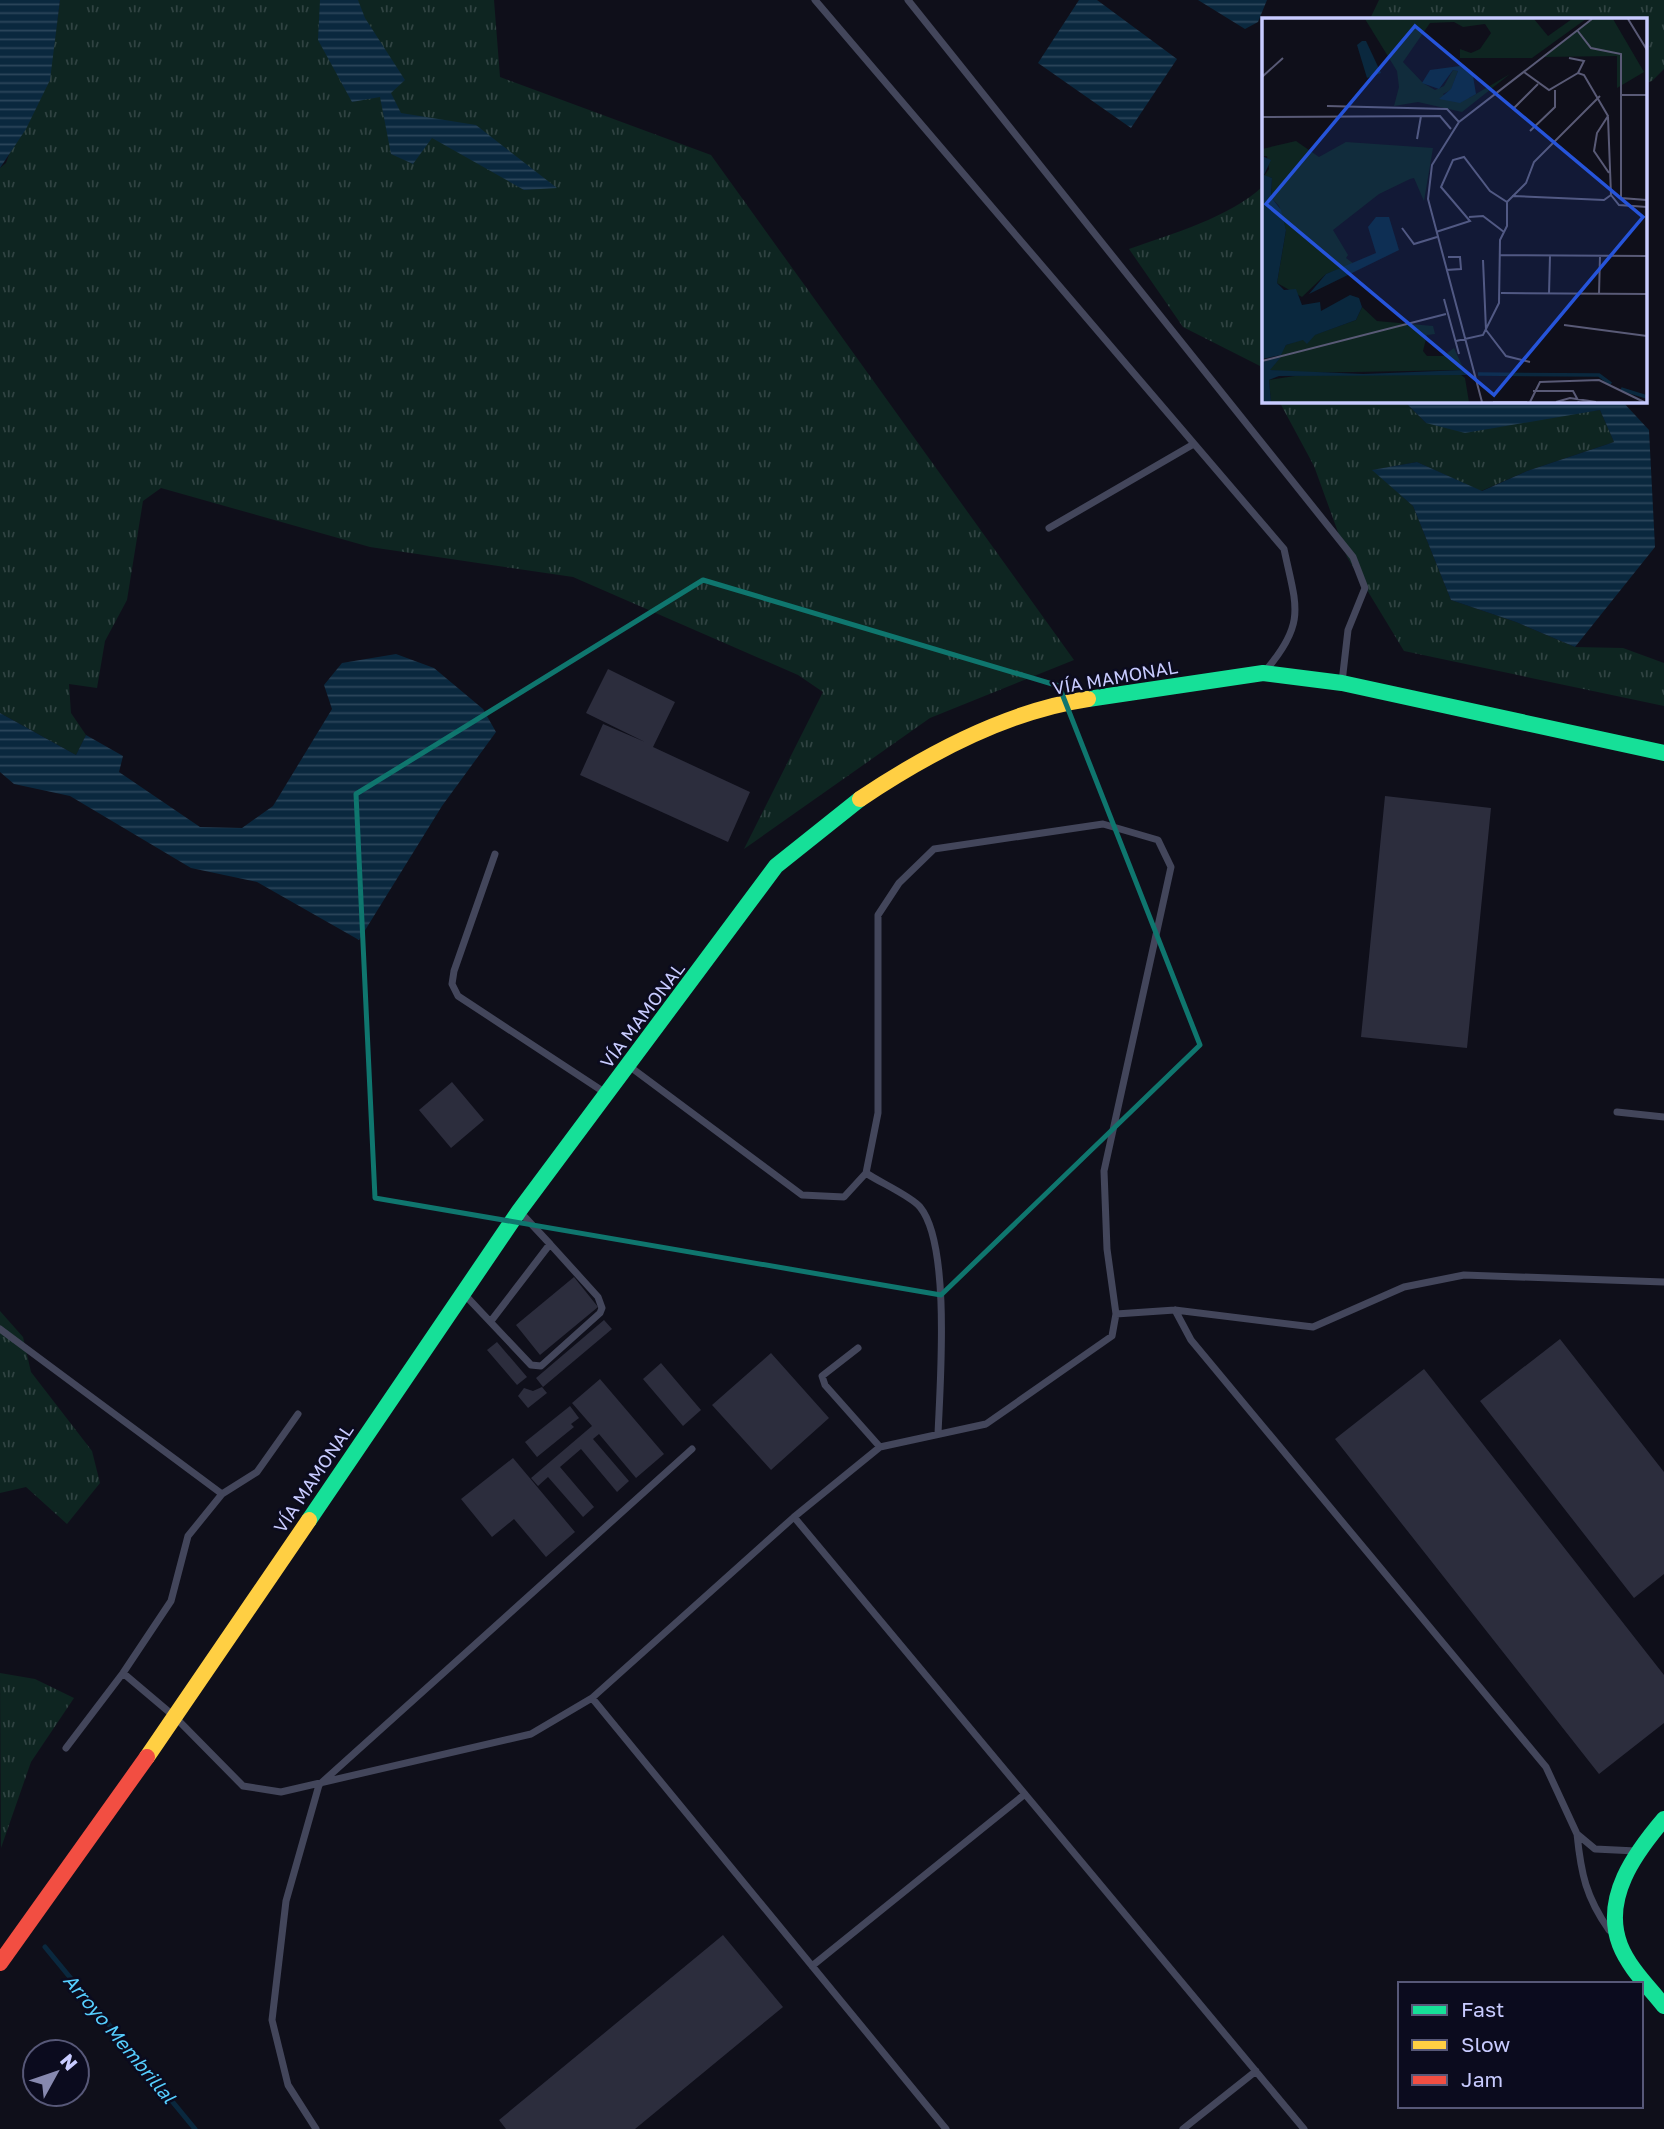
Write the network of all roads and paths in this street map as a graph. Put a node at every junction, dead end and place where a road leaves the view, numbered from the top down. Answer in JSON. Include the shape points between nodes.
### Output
{"nodes":[{"id":1,"x":815,"y":0,"type":"edge"},
{"id":2,"x":908,"y":0,"type":"edge"},
{"id":3,"x":1192,"y":445,"type":"junction"},
{"id":4,"x":1049,"y":528,"type":"dead end"},
{"id":5,"x":1263,"y":673,"type":"junction"},
{"id":6,"x":1342,"y":682,"type":"junction"},
{"id":7,"x":1664,"y":753,"type":"edge"},
{"id":8,"x":495,"y":854,"type":"dead end"},
{"id":9,"x":628,"y":1066,"type":"junction"},
{"id":10,"x":607,"y":1094,"type":"junction"},
{"id":11,"x":1617,"y":1112,"type":"dead end"},
{"id":12,"x":1664,"y":1117,"type":"edge"},
{"id":13,"x":866,"y":1173,"type":"junction"},
{"id":14,"x":519,"y":1211,"type":"junction"},
{"id":15,"x":550,"y":1244,"type":"junction"},
{"id":16,"x":1664,"y":1282,"type":"edge"},
{"id":17,"x":463,"y":1292,"type":"junction"},
{"id":18,"x":1175,"y":1310,"type":"junction"},
{"id":19,"x":1116,"y":1314,"type":"junction"},
{"id":20,"x":491,"y":1321,"type":"junction"},
{"id":21,"x":0,"y":1329,"type":"edge"},
{"id":22,"x":858,"y":1348,"type":"dead end"},
{"id":23,"x":298,"y":1413,"type":"dead end"},
{"id":24,"x":938,"y":1434,"type":"junction"},
{"id":25,"x":880,"y":1447,"type":"junction"},
{"id":26,"x":692,"y":1449,"type":"dead end"},
{"id":27,"x":222,"y":1494,"type":"junction"},
{"id":28,"x":794,"y":1517,"type":"junction"},
{"id":29,"x":122,"y":1673,"type":"junction"},
{"id":30,"x":592,"y":1698,"type":"junction"},
{"id":31,"x":175,"y":1717,"type":"junction"},
{"id":32,"x":66,"y":1748,"type":"dead end"},
{"id":33,"x":319,"y":1786,"type":"junction"},
{"id":34,"x":1025,"y":1794,"type":"junction"},
{"id":35,"x":1664,"y":1819,"type":"edge"},
{"id":36,"x":1577,"y":1833,"type":"junction"},
{"id":37,"x":1636,"y":1851,"type":"junction"},
{"id":38,"x":1620,"y":1945,"type":"junction"},
{"id":39,"x":0,"y":1963,"type":"edge"},
{"id":40,"x":811,"y":1966,"type":"junction"},
{"id":41,"x":1664,"y":2006,"type":"edge"},
{"id":42,"x":1256,"y":2071,"type":"junction"},
{"id":43,"x":316,"y":2129,"type":"edge"},
{"id":44,"x":946,"y":2129,"type":"edge"},
{"id":45,"x":1183,"y":2129,"type":"edge"},
{"id":46,"x":1304,"y":2129,"type":"edge"}],
"edges":[{"from":1,"to":3,"type":"lane"},
{"from":2,"to":6,"type":"lane","via":[[1353,557],[1365,588],[1348,629]]},
{"from":3,"to":4,"type":"lane"},
{"from":3,"to":5,"type":"lane","via":[[1284,550],[1297,610],[1295,622],[1286,647]]},
{"from":5,"to":6,"type":"street","name":"VÍA MAMONAL"},
{"from":5,"to":9,"type":"street","name":"VÍA MAMONAL","via":[[1060,703],[912,764],[842,811],[776,866]]},
{"from":6,"to":7,"type":"street","name":"VÍA MAMONAL"},
{"from":8,"to":10,"type":"lane","via":[[452,984],[458,996]]},
{"from":9,"to":10,"type":"street","name":"VÍA MAMONAL"},
{"from":9,"to":13,"type":"lane","via":[[802,1195],[844,1197]]},
{"from":10,"to":14,"type":"street","name":"VÍA MAMONAL"},
{"from":11,"to":12,"type":"lane"},
{"from":13,"to":19,"type":"lane","via":[[878,1114],[878,915],[899,883],[934,849],[1103,824],[1158,840],[1171,867],[1104,1171],[1107,1249]]},
{"from":13,"to":24,"type":"lane","via":[[920,1207],[936,1246],[941,1344]]},
{"from":14,"to":15,"type":"lane"},
{"from":14,"to":17,"type":"street","name":"VÍA MAMONAL"},
{"from":15,"to":20,"type":"lane"},
{"from":15,"to":20,"type":"lane","via":[[597,1297],[600,1313],[537,1366]]},
{"from":16,"to":18,"type":"lane","via":[[1464,1275],[1404,1287],[1313,1327]]},
{"from":17,"to":20,"type":"lane"},
{"from":17,"to":31,"type":"street","name":"VÍA MAMONAL"},
{"from":18,"to":19,"type":"lane"},
{"from":18,"to":36,"type":"lane","via":[[1191,1340],[1546,1767]]},
{"from":19,"to":24,"type":"lane","via":[[1112,1336],[986,1424]]},
{"from":21,"to":27,"type":"lane"},
{"from":22,"to":25,"type":"lane","via":[[822,1376]]},
{"from":23,"to":27,"type":"lane","via":[[257,1472]]},
{"from":24,"to":25,"type":"lane"},
{"from":25,"to":28,"type":"lane"},
{"from":26,"to":33,"type":"lane"},
{"from":27,"to":29,"type":"lane","via":[[188,1536],[171,1601]]},
{"from":28,"to":30,"type":"lane"},
{"from":28,"to":34,"type":"lane"},
{"from":29,"to":31,"type":"lane"},
{"from":29,"to":32,"type":"lane"},
{"from":30,"to":33,"type":"lane","via":[[531,1734]]},
{"from":30,"to":40,"type":"lane"},
{"from":31,"to":33,"type":"lane","via":[[243,1786],[281,1792]]},
{"from":31,"to":39,"type":"street","name":"VÍA MAMONAL"},
{"from":33,"to":43,"type":"lane","via":[[286,1901],[272,2020],[288,2085]]},
{"from":34,"to":40,"type":"lane"},
{"from":34,"to":42,"type":"lane"},
{"from":35,"to":37,"type":"street"},
{"from":36,"to":37,"type":"lane","via":[[1595,1849]]},
{"from":36,"to":38,"type":"lane","via":[[1581,1878],[1596,1912]]},
{"from":37,"to":38,"type":"street","via":[[1613,1911]]},
{"from":38,"to":41,"type":"street"},
{"from":40,"to":44,"type":"lane"},
{"from":42,"to":45,"type":"lane"},
{"from":42,"to":46,"type":"lane"}]}
